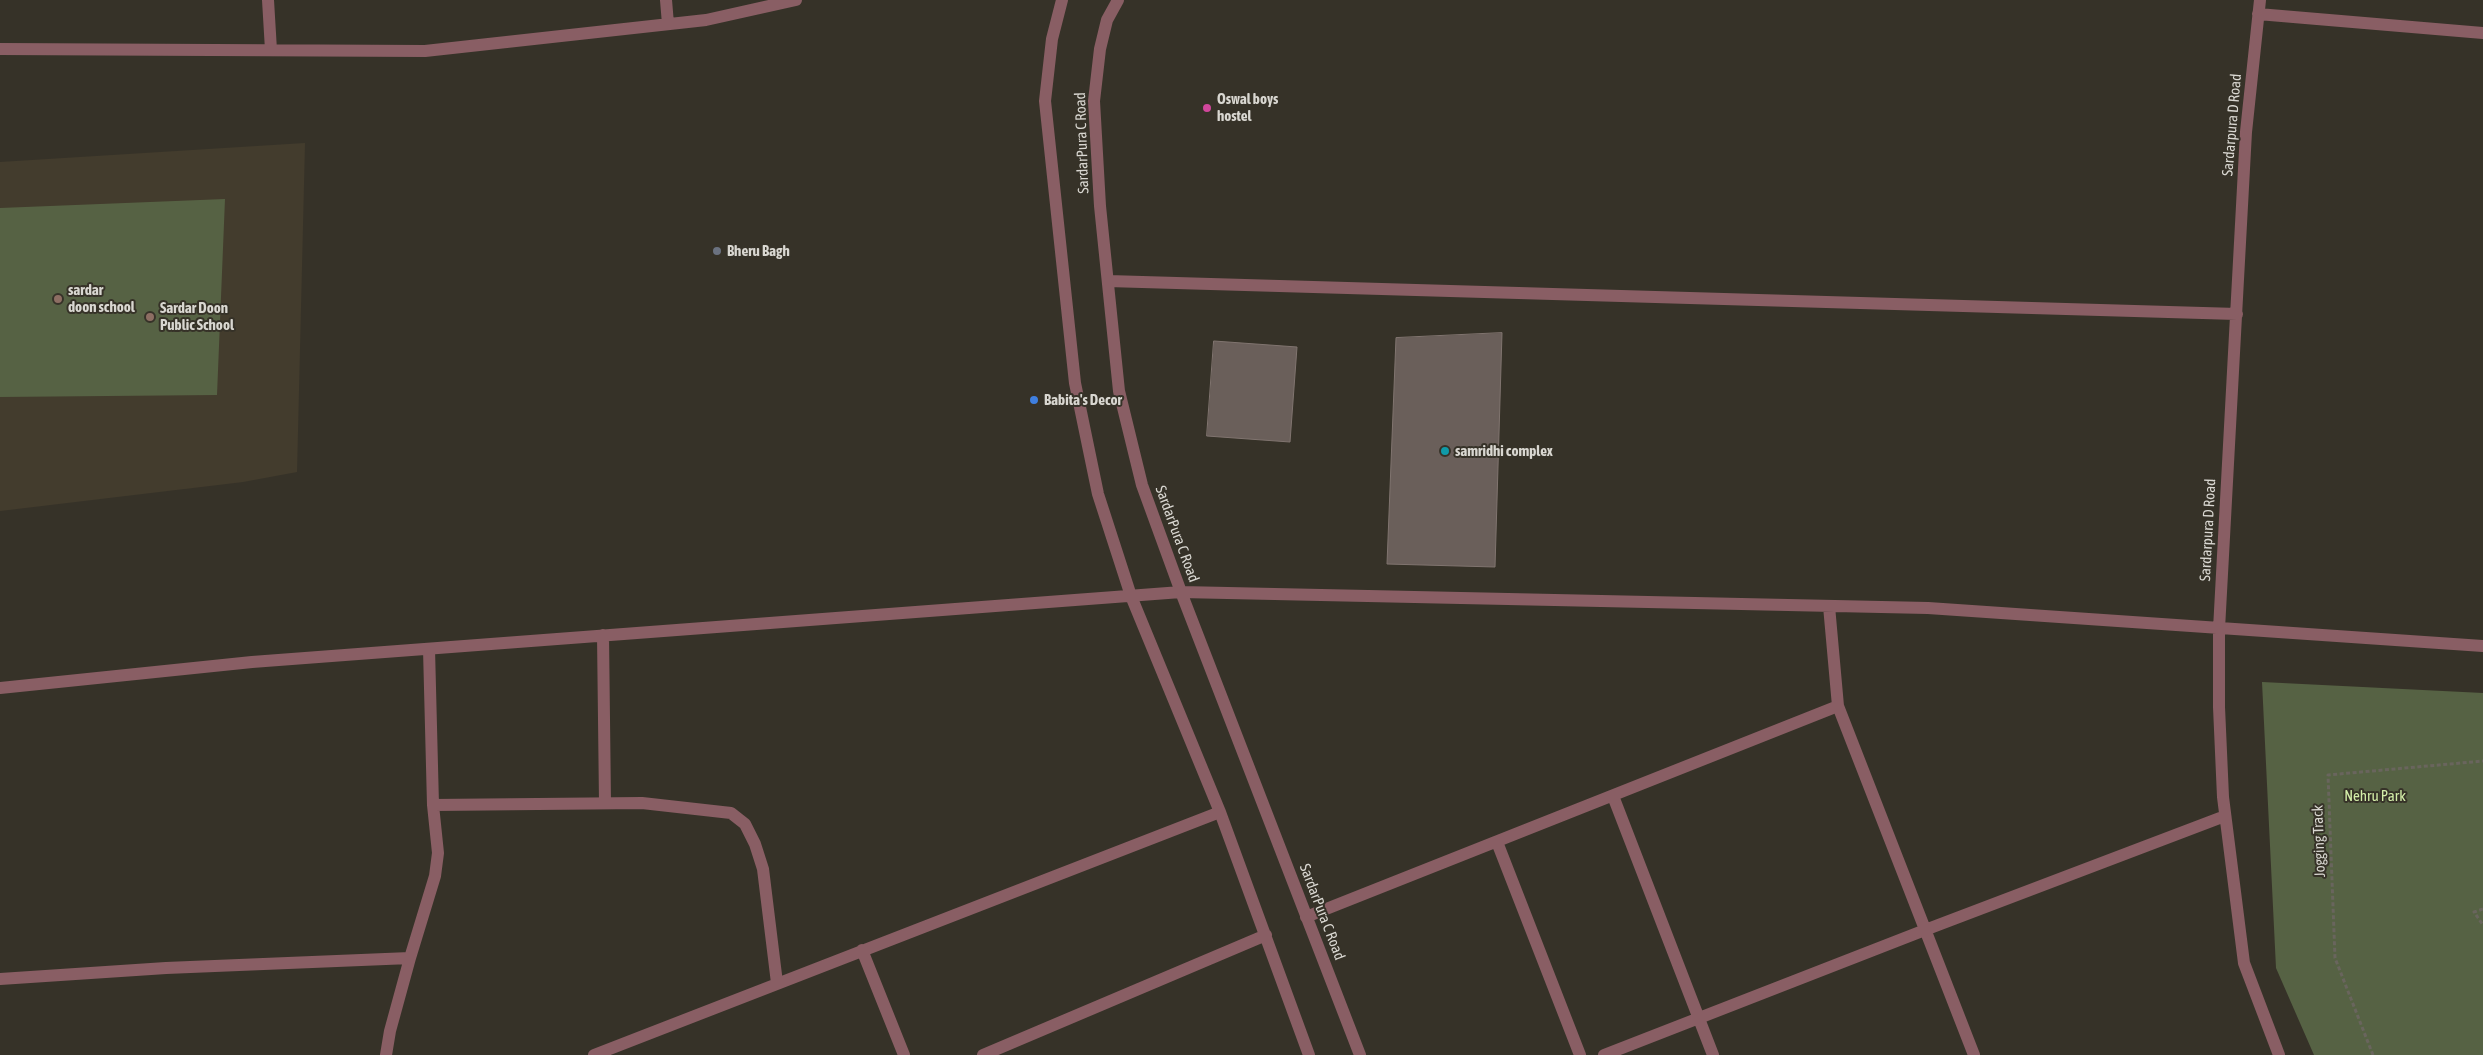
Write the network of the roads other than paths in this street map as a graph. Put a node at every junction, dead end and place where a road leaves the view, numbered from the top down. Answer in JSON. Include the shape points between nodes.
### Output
{"nodes":[{"id":1,"x":268,"y":0,"type":"edge"},
{"id":2,"x":666,"y":0,"type":"edge"},
{"id":3,"x":796,"y":0,"type":"edge"},
{"id":4,"x":1062,"y":0,"type":"edge"},
{"id":5,"x":1118,"y":0,"type":"edge"},
{"id":6,"x":2260,"y":0,"type":"edge"},
{"id":7,"x":2258,"y":14,"type":"junction"},
{"id":8,"x":668,"y":24,"type":"junction"},
{"id":9,"x":2483,"y":33,"type":"edge"},
{"id":10,"x":0,"y":49,"type":"edge"},
{"id":11,"x":271,"y":50,"type":"junction"},
{"id":12,"x":1108,"y":281,"type":"junction"},
{"id":13,"x":2236,"y":314,"type":"junction"},
{"id":14,"x":1181,"y":592,"type":"junction"},
{"id":15,"x":1130,"y":596,"type":"junction"},
{"id":16,"x":1829,"y":606,"type":"junction"},
{"id":17,"x":2219,"y":629,"type":"junction"},
{"id":18,"x":603,"y":635,"type":"junction"},
{"id":19,"x":2483,"y":646,"type":"edge"},
{"id":20,"x":429,"y":649,"type":"junction"},
{"id":21,"x":0,"y":688,"type":"edge"},
{"id":22,"x":1838,"y":706,"type":"junction"},
{"id":23,"x":1613,"y":796,"type":"junction"},
{"id":24,"x":605,"y":803,"type":"junction"},
{"id":25,"x":433,"y":805,"type":"junction"},
{"id":26,"x":1220,"y":812,"type":"junction"},
{"id":27,"x":2225,"y":816,"type":"junction"},
{"id":28,"x":1497,"y":842,"type":"junction"},
{"id":29,"x":1306,"y":917,"type":"junction"},
{"id":30,"x":1925,"y":930,"type":"junction"},
{"id":31,"x":1266,"y":935,"type":"junction"},
{"id":32,"x":862,"y":950,"type":"junction"},
{"id":33,"x":410,"y":958,"type":"junction"},
{"id":34,"x":0,"y":979,"type":"edge"},
{"id":35,"x":777,"y":983,"type":"junction"},
{"id":36,"x":1699,"y":1018,"type":"junction"},
{"id":37,"x":386,"y":1055,"type":"edge"},
{"id":38,"x":594,"y":1055,"type":"edge"},
{"id":39,"x":904,"y":1055,"type":"edge"},
{"id":40,"x":983,"y":1055,"type":"edge"},
{"id":41,"x":1309,"y":1055,"type":"edge"},
{"id":42,"x":1360,"y":1055,"type":"edge"},
{"id":43,"x":1580,"y":1055,"type":"edge"},
{"id":44,"x":1604,"y":1055,"type":"edge"},
{"id":45,"x":1713,"y":1055,"type":"edge"},
{"id":46,"x":1974,"y":1055,"type":"edge"},
{"id":47,"x":2279,"y":1055,"type":"edge"}],
"edges":[{"from":1,"to":11,"type":"street"},
{"from":2,"to":8,"type":"street"},
{"from":3,"to":8,"type":"street","via":[[706,20]]},
{"from":4,"to":15,"type":"street","name":"SardarPura C Road","via":[[1052,39],[1044,101],[1065,298],[1075,383],[1098,494]]},
{"from":5,"to":12,"type":"street","name":"SardarPura C Road","via":[[1107,20],[1100,49],[1094,101]]},
{"from":6,"to":7,"type":"street","name":"Sardarpura D Road"},
{"from":7,"to":9,"type":"street"},
{"from":7,"to":13,"type":"street","name":"Sardarpura D Road","via":[[2246,132]]},
{"from":8,"to":11,"type":"street","via":[[425,51]]},
{"from":10,"to":11,"type":"street"},
{"from":12,"to":13,"type":"street"},
{"from":12,"to":14,"type":"street","name":"SardarPura C Road","via":[[1119,391],[1142,485]]},
{"from":13,"to":17,"type":"street","name":"Sardarpura D Road"},
{"from":14,"to":15,"type":"street"},
{"from":14,"to":16,"type":"street"},
{"from":14,"to":29,"type":"street","name":"SardarPura C Road"},
{"from":15,"to":18,"type":"street"},
{"from":15,"to":26,"type":"street","name":"SardarPura C Road"},
{"from":16,"to":17,"type":"street","via":[[1928,608]]},
{"from":16,"to":22,"type":"street"},
{"from":17,"to":19,"type":"street"},
{"from":17,"to":27,"type":"street","name":"Sardarpura D Road","via":[[2219,707]]},
{"from":18,"to":20,"type":"street"},
{"from":18,"to":24,"type":"street"},
{"from":20,"to":21,"type":"street","via":[[252,662]]},
{"from":20,"to":25,"type":"street"},
{"from":22,"to":23,"type":"street"},
{"from":22,"to":30,"type":"street"},
{"from":23,"to":28,"type":"street"},
{"from":23,"to":36,"type":"street"},
{"from":24,"to":25,"type":"street"},
{"from":24,"to":35,"type":"street","via":[[731,812],[745,824],[762,869]]},
{"from":25,"to":33,"type":"street","via":[[438,853],[435,876]]},
{"from":26,"to":31,"type":"street","name":"SardarPura C Road"},
{"from":26,"to":32,"type":"street"},
{"from":27,"to":30,"type":"street"},
{"from":27,"to":47,"type":"street","name":"Sardarpura D Road","via":[[2244,963]]},
{"from":28,"to":29,"type":"street"},
{"from":28,"to":43,"type":"street"},
{"from":29,"to":42,"type":"street","name":"SardarPura C Road"},
{"from":30,"to":36,"type":"street"},
{"from":30,"to":46,"type":"street"},
{"from":31,"to":40,"type":"street"},
{"from":31,"to":41,"type":"street","name":"SardarPura C Road"},
{"from":32,"to":35,"type":"street"},
{"from":32,"to":39,"type":"street"},
{"from":33,"to":34,"type":"street"},
{"from":33,"to":37,"type":"street"},
{"from":35,"to":38,"type":"street"},
{"from":36,"to":44,"type":"street"},
{"from":36,"to":45,"type":"street"}]}
